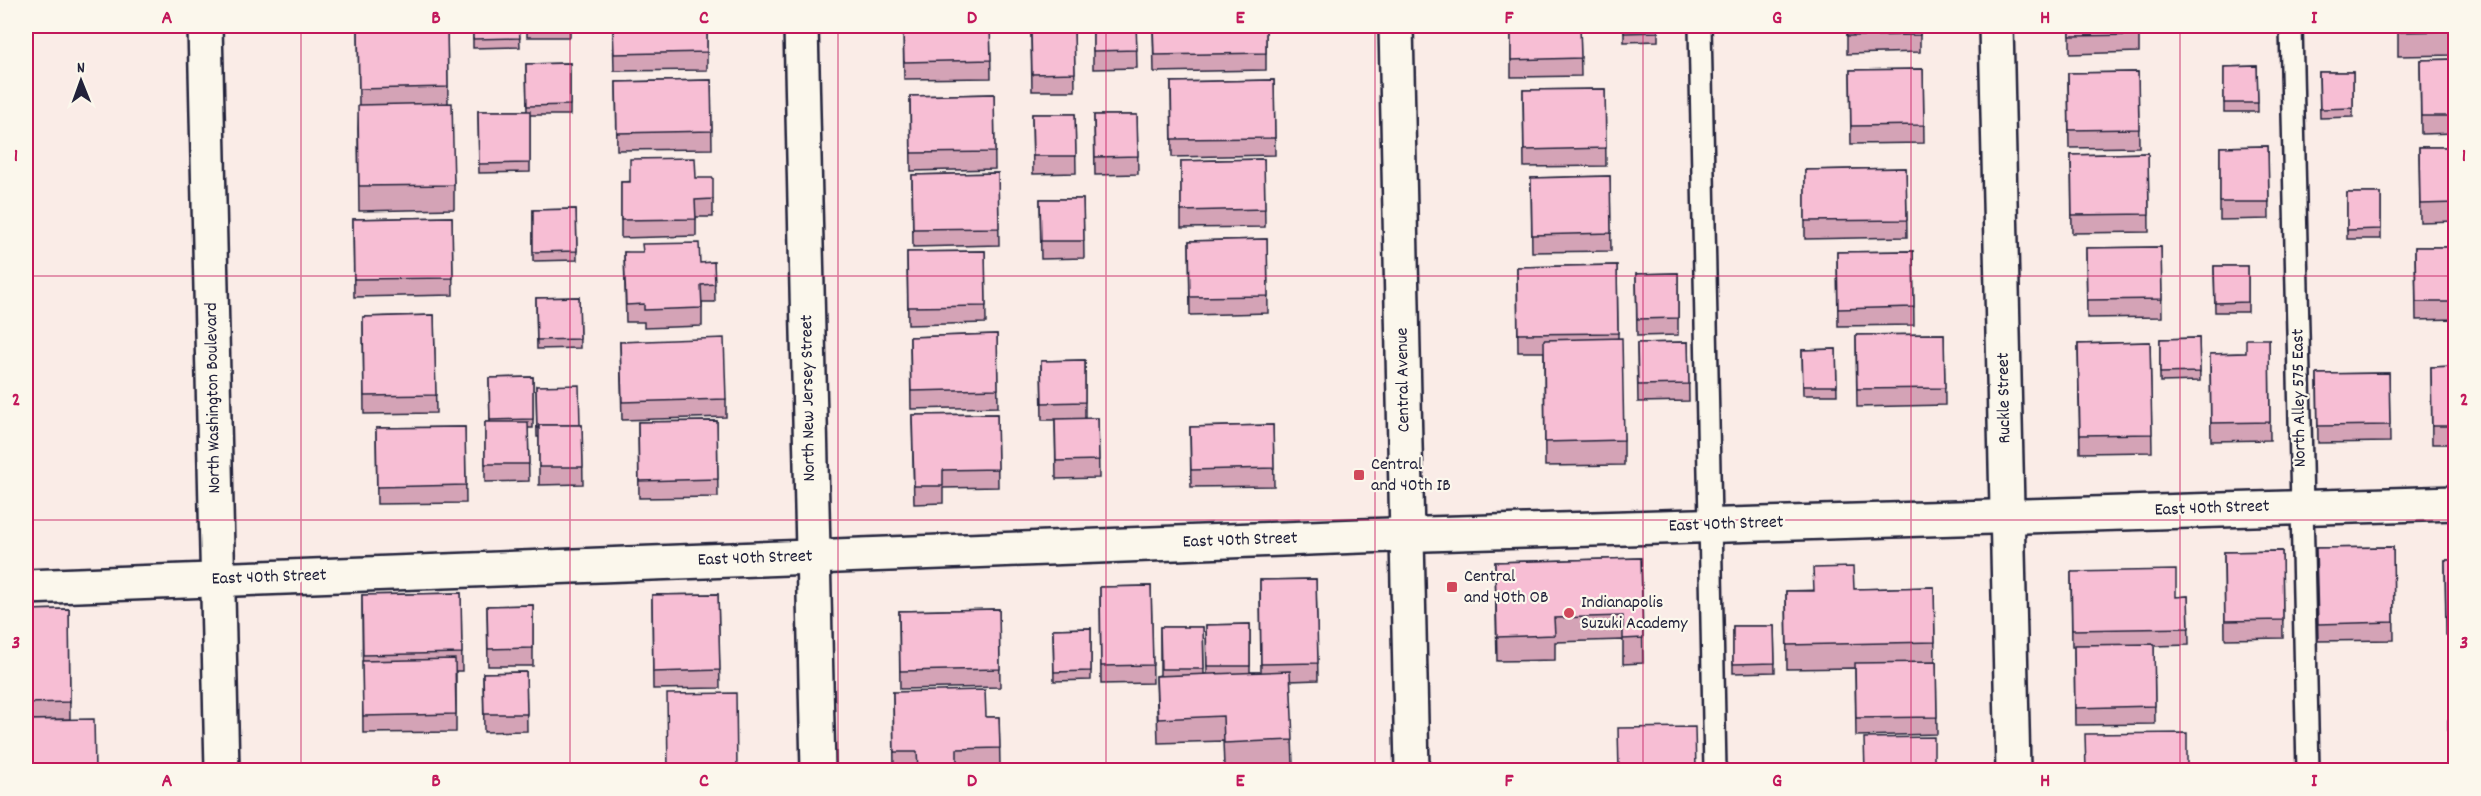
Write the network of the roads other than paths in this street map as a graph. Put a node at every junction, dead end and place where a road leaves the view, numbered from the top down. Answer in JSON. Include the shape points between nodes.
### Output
{"nodes":[{"id":1,"x":205,"y":26,"type":"edge"},
{"id":2,"x":801,"y":26,"type":"edge"},
{"id":3,"x":1396,"y":26,"type":"edge"},
{"id":4,"x":1700,"y":26,"type":"edge"},
{"id":5,"x":1996,"y":26,"type":"edge"},
{"id":6,"x":2292,"y":26,"type":"edge"},
{"id":7,"x":2456,"y":503,"type":"edge"},
{"id":8,"x":2302,"y":507,"type":"junction"},
{"id":9,"x":2007,"y":515,"type":"junction"},
{"id":10,"x":1708,"y":526,"type":"junction"},
{"id":11,"x":1407,"y":535,"type":"junction"},
{"id":12,"x":813,"y":557,"type":"junction"},
{"id":13,"x":218,"y":580,"type":"junction"},
{"id":14,"x":26,"y":586,"type":"edge"},
{"id":15,"x":222,"y":771,"type":"edge"},
{"id":16,"x":818,"y":771,"type":"edge"},
{"id":17,"x":1412,"y":771,"type":"edge"},
{"id":18,"x":1715,"y":771,"type":"edge"},
{"id":19,"x":2013,"y":771,"type":"edge"},
{"id":20,"x":2308,"y":771,"type":"edge"}],
"edges":[{"from":1,"to":13,"type":"street","name":"North Washington Boulevard"},
{"from":2,"to":12,"type":"street","name":"North New Jersey Street"},
{"from":3,"to":11,"type":"street","name":"Central Avenue"},
{"from":4,"to":10,"type":"lane"},
{"from":5,"to":9,"type":"street","name":"Ruckle Street"},
{"from":6,"to":8,"type":"lane","name":"North Alley 575 East"},
{"from":7,"to":8,"type":"street","name":"East 40th Street"},
{"from":8,"to":9,"type":"street","name":"East 40th Street"},
{"from":8,"to":20,"type":"lane","name":"North Alley 575 East"},
{"from":9,"to":10,"type":"street","name":"East 40th Street"},
{"from":9,"to":19,"type":"street","name":"Ruckle Street"},
{"from":10,"to":11,"type":"street","name":"East 40th Street"},
{"from":10,"to":18,"type":"lane"},
{"from":11,"to":12,"type":"street","name":"East 40th Street"},
{"from":11,"to":17,"type":"street","name":"Central Avenue"},
{"from":12,"to":13,"type":"street","name":"East 40th Street"},
{"from":12,"to":16,"type":"street","name":"North New Jersey Street"},
{"from":13,"to":14,"type":"street","name":"East 40th Street"},
{"from":13,"to":15,"type":"street","name":"North Washington Boulevard"}]}
